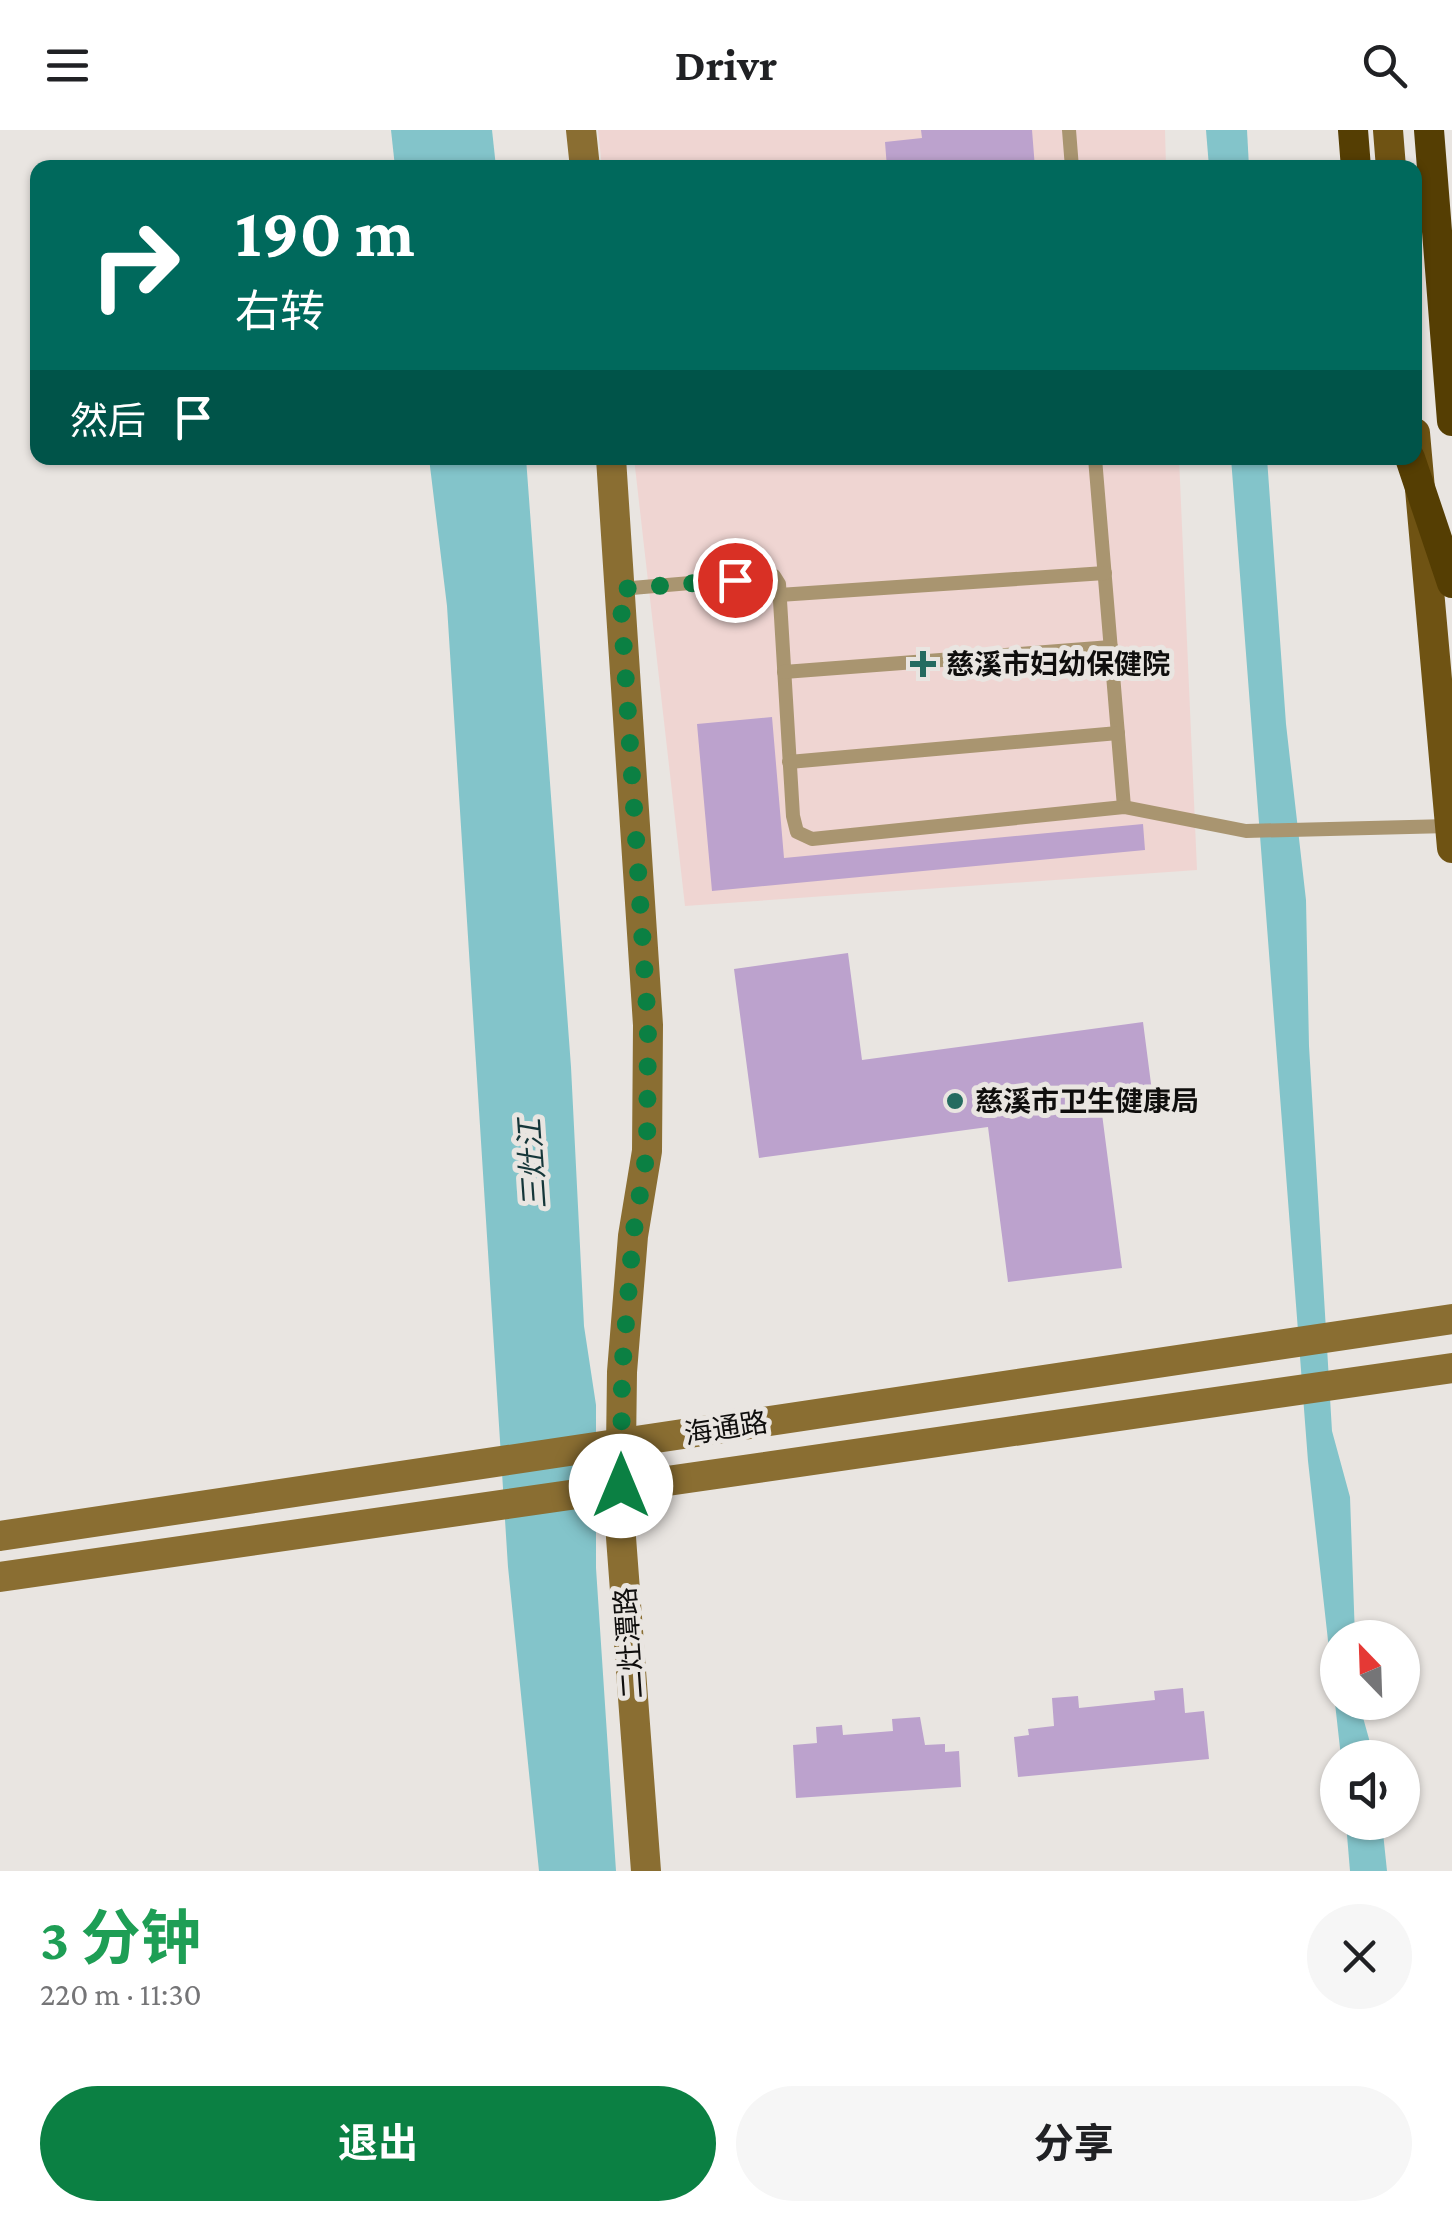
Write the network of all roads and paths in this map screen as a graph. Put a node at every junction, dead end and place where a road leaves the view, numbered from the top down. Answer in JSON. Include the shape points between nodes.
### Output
{"nodes":[{"id":1,"x":581,"y":130,"type":"edge"},
{"id":2,"x":1069,"y":130,"type":"edge"},
{"id":3,"x":1353,"y":130,"type":"edge"},
{"id":4,"x":1388,"y":130,"type":"edge"},
{"id":5,"x":1429,"y":130,"type":"edge"},
{"id":6,"x":583,"y":160,"type":"edge"},
{"id":7,"x":1071,"y":160,"type":"edge"},
{"id":8,"x":1355,"y":160,"type":"edge"},
{"id":9,"x":1391,"y":160,"type":"edge"},
{"id":10,"x":1452,"y":420,"type":"edge"},
{"id":11,"x":611,"y":465,"type":"edge"},
{"id":12,"x":1096,"y":465,"type":"edge"},
{"id":13,"x":1412,"y":465,"type":"edge"},
{"id":14,"x":1418,"y":465,"type":"edge"},
{"id":15,"x":1105,"y":573,"type":"junction"},
{"id":16,"x":1452,"y":583,"type":"edge"},
{"id":17,"x":620,"y":589,"type":"junction"},
{"id":18,"x":779,"y":595,"type":"junction"},
{"id":19,"x":1111,"y":647,"type":"junction"},
{"id":20,"x":784,"y":672,"type":"junction"},
{"id":21,"x":1118,"y":733,"type":"junction"},
{"id":22,"x":789,"y":762,"type":"junction"},
{"id":23,"x":1124,"y":807,"type":"junction"},
{"id":24,"x":1451,"y":837,"type":"edge"},
{"id":25,"x":1452,"y":1319,"type":"edge"},
{"id":26,"x":1452,"y":1368,"type":"edge"},
{"id":27,"x":0,"y":1536,"type":"edge"},
{"id":28,"x":0,"y":1577,"type":"edge"},
{"id":29,"x":646,"y":1871,"type":"edge"}],
"edges":[{"from":1,"to":6,"type":"main road"},
{"from":2,"to":7,"type":"lane"},
{"from":3,"to":8,"type":"highway"},
{"from":4,"to":9,"type":"main road"},
{"from":5,"to":10,"type":"highway"},
{"from":11,"to":17,"type":"main road","name":"二灶潭路"},
{"from":12,"to":15,"type":"lane"},
{"from":13,"to":16,"type":"highway","bridge":true},
{"from":14,"to":24,"type":"main road"},
{"from":15,"to":18,"type":"lane"},
{"from":15,"to":19,"type":"lane"},
{"from":17,"to":18,"type":"lane","via":[[774,576]]},
{"from":17,"to":29,"type":"main road","name":"二灶潭路","via":[[648,1025],[647,1152],[622,1372],[620,1524]]},
{"from":18,"to":20,"type":"lane"},
{"from":19,"to":20,"type":"lane"},
{"from":19,"to":21,"type":"lane"},
{"from":20,"to":22,"type":"lane"},
{"from":21,"to":22,"type":"lane"},
{"from":21,"to":23,"type":"lane"},
{"from":22,"to":23,"type":"lane","via":[[797,832],[812,840]]},
{"from":23,"to":24,"type":"lane","via":[[1246,831]]},
{"from":25,"to":27,"type":"main road","name":"海通路"},
{"from":26,"to":28,"type":"main road","name":"海通路"}]}
